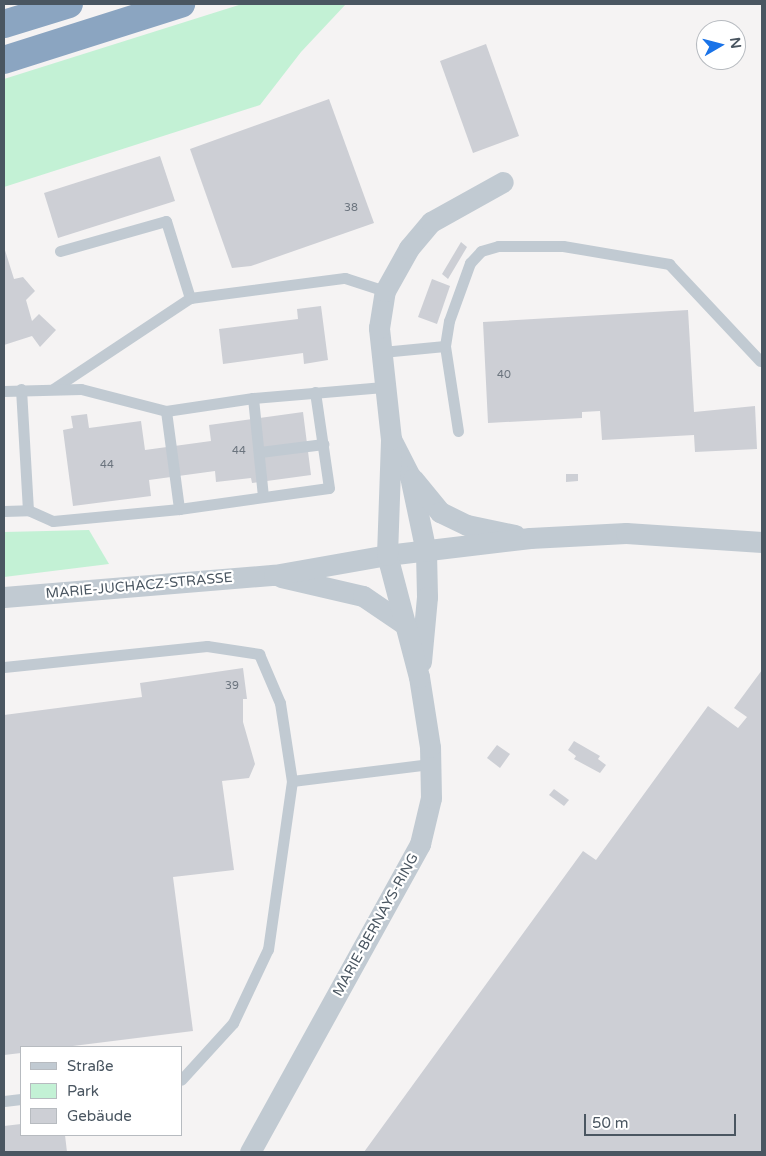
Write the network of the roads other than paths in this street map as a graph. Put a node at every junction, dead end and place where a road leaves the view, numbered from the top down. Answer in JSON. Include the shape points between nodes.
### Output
{"nodes":[{"id":1,"x":69,"y":4,"type":"edge"},
{"id":2,"x":181,"y":4,"type":"edge"},
{"id":3,"x":4,"y":24,"type":"edge"},
{"id":4,"x":4,"y":60,"type":"edge"},
{"id":5,"x":503,"y":182,"type":"dead end"},
{"id":6,"x":60,"y":251,"type":"dead end"},
{"id":7,"x":385,"y":291,"type":"junction"},
{"id":8,"x":190,"y":298,"type":"junction"},
{"id":9,"x":445,"y":346,"type":"junction"},
{"id":10,"x":382,"y":352,"type":"junction"},
{"id":11,"x":760,"y":361,"type":"dead end"},
{"id":12,"x":384,"y":387,"type":"junction"},
{"id":13,"x":21,"y":389,"type":"junction"},
{"id":14,"x":53,"y":389,"type":"junction"},
{"id":15,"x":4,"y":391,"type":"edge"},
{"id":16,"x":315,"y":392,"type":"junction"},
{"id":17,"x":253,"y":398,"type":"junction"},
{"id":18,"x":166,"y":411,"type":"junction"},
{"id":19,"x":458,"y":430,"type":"dead end"},
{"id":20,"x":391,"y":439,"type":"junction"},
{"id":21,"x":323,"y":444,"type":"junction"},
{"id":22,"x":260,"y":452,"type":"junction"},
{"id":23,"x":410,"y":476,"type":"junction"},
{"id":24,"x":263,"y":496,"type":"junction"},
{"id":25,"x":179,"y":509,"type":"junction"},
{"id":26,"x":28,"y":510,"type":"junction"},
{"id":27,"x":4,"y":511,"type":"edge"},
{"id":28,"x":530,"y":538,"type":"junction"},
{"id":29,"x":762,"y":542,"type":"edge"},
{"id":30,"x":426,"y":552,"type":"junction"},
{"id":31,"x":387,"y":555,"type":"junction"},
{"id":32,"x":274,"y":574,"type":"junction"},
{"id":33,"x":4,"y":596,"type":"edge"},
{"id":34,"x":404,"y":624,"type":"junction"},
{"id":35,"x":4,"y":668,"type":"edge"},
{"id":36,"x":420,"y":677,"type":"junction"},
{"id":37,"x":430,"y":764,"type":"junction"},
{"id":38,"x":292,"y":781,"type":"junction"},
{"id":39,"x":182,"y":1079,"type":"edge"},
{"id":40,"x":20,"y":1099,"type":"edge"},
{"id":41,"x":4,"y":1101,"type":"edge"},
{"id":42,"x":250,"y":1152,"type":"edge"}],
"edges":[{"from":1,"to":3,"type":"highway"},
{"from":2,"to":4,"type":"highway"},
{"from":5,"to":7,"type":"street","name":"MARIE-BERNAYS-RING","via":[[431,222],[409,248]]},
{"from":6,"to":8,"type":"lane","via":[[166,221]]},
{"from":7,"to":8,"type":"lane","via":[[344,278]]},
{"from":7,"to":10,"type":"street","name":"MARIE-BERNAYS-RING","via":[[379,328]]},
{"from":8,"to":14,"type":"lane"},
{"from":9,"to":10,"type":"lane"},
{"from":9,"to":11,"type":"lane","via":[[460,286],[470,263],[481,250],[498,246],[564,246],[669,264]]},
{"from":9,"to":19,"type":"lane"},
{"from":10,"to":12,"type":"street","name":"MARIE-BERNAYS-RING"},
{"from":12,"to":16,"type":"lane"},
{"from":12,"to":20,"type":"street","name":"MARIE-BERNAYS-RING"},
{"from":13,"to":14,"type":"lane"},
{"from":13,"to":15,"type":"lane"},
{"from":13,"to":26,"type":"lane"},
{"from":14,"to":18,"type":"lane","via":[[82,389]]},
{"from":16,"to":17,"type":"lane"},
{"from":16,"to":21,"type":"lane"},
{"from":17,"to":18,"type":"lane"},
{"from":17,"to":22,"type":"lane"},
{"from":18,"to":25,"type":"lane"},
{"from":20,"to":23,"type":"street","name":"MARIE-BERNAYS-RING"},
{"from":20,"to":31,"type":"street","name":"MARIE-BERNAYS-RING"},
{"from":21,"to":22,"type":"lane"},
{"from":21,"to":24,"type":"lane","via":[[329,488]]},
{"from":22,"to":24,"type":"lane"},
{"from":23,"to":28,"type":"street","name":"MARIE-JUCHACZ-STRASSE","via":[[440,512],[467,524]]},
{"from":23,"to":30,"type":"street","name":"MARIE-BERNAYS-RING"},
{"from":24,"to":25,"type":"lane"},
{"from":25,"to":26,"type":"lane","via":[[53,521]]},
{"from":26,"to":27,"type":"lane"},
{"from":28,"to":29,"type":"street","name":"MARIE-JUCHACZ-STRASSE","via":[[626,533]]},
{"from":28,"to":30,"type":"street","name":"MARIE-JUCHACZ-STRASSE"},
{"from":30,"to":31,"type":"street","name":"MARIE-JUCHACZ-STRASSE"},
{"from":30,"to":36,"type":"street","name":"MARIE-BERNAYS-RING","via":[[427,597]]},
{"from":31,"to":32,"type":"street","name":"MARIE-JUCHACZ-STRASSE"},
{"from":31,"to":34,"type":"street","name":"MARIE-BERNAYS-RING"},
{"from":32,"to":33,"type":"street","name":"MARIE-JUCHACZ-STRASSE"},
{"from":32,"to":34,"type":"street","name":"MARIE-JUCHACZ-STRASSE","via":[[363,596]]},
{"from":34,"to":36,"type":"street","name":"MARIE-BERNAYS-RING"},
{"from":35,"to":38,"type":"lane","via":[[206,646],[259,654],[280,703]]},
{"from":36,"to":37,"type":"street","name":"MARIE-BERNAYS-RING"},
{"from":37,"to":38,"type":"lane"},
{"from":37,"to":42,"type":"street","name":"MARIE-BERNAYS-RING","via":[[431,798],[420,844]]},
{"from":38,"to":39,"type":"lane","via":[[268,949],[233,1023]]},
{"from":40,"to":41,"type":"lane"}]}
